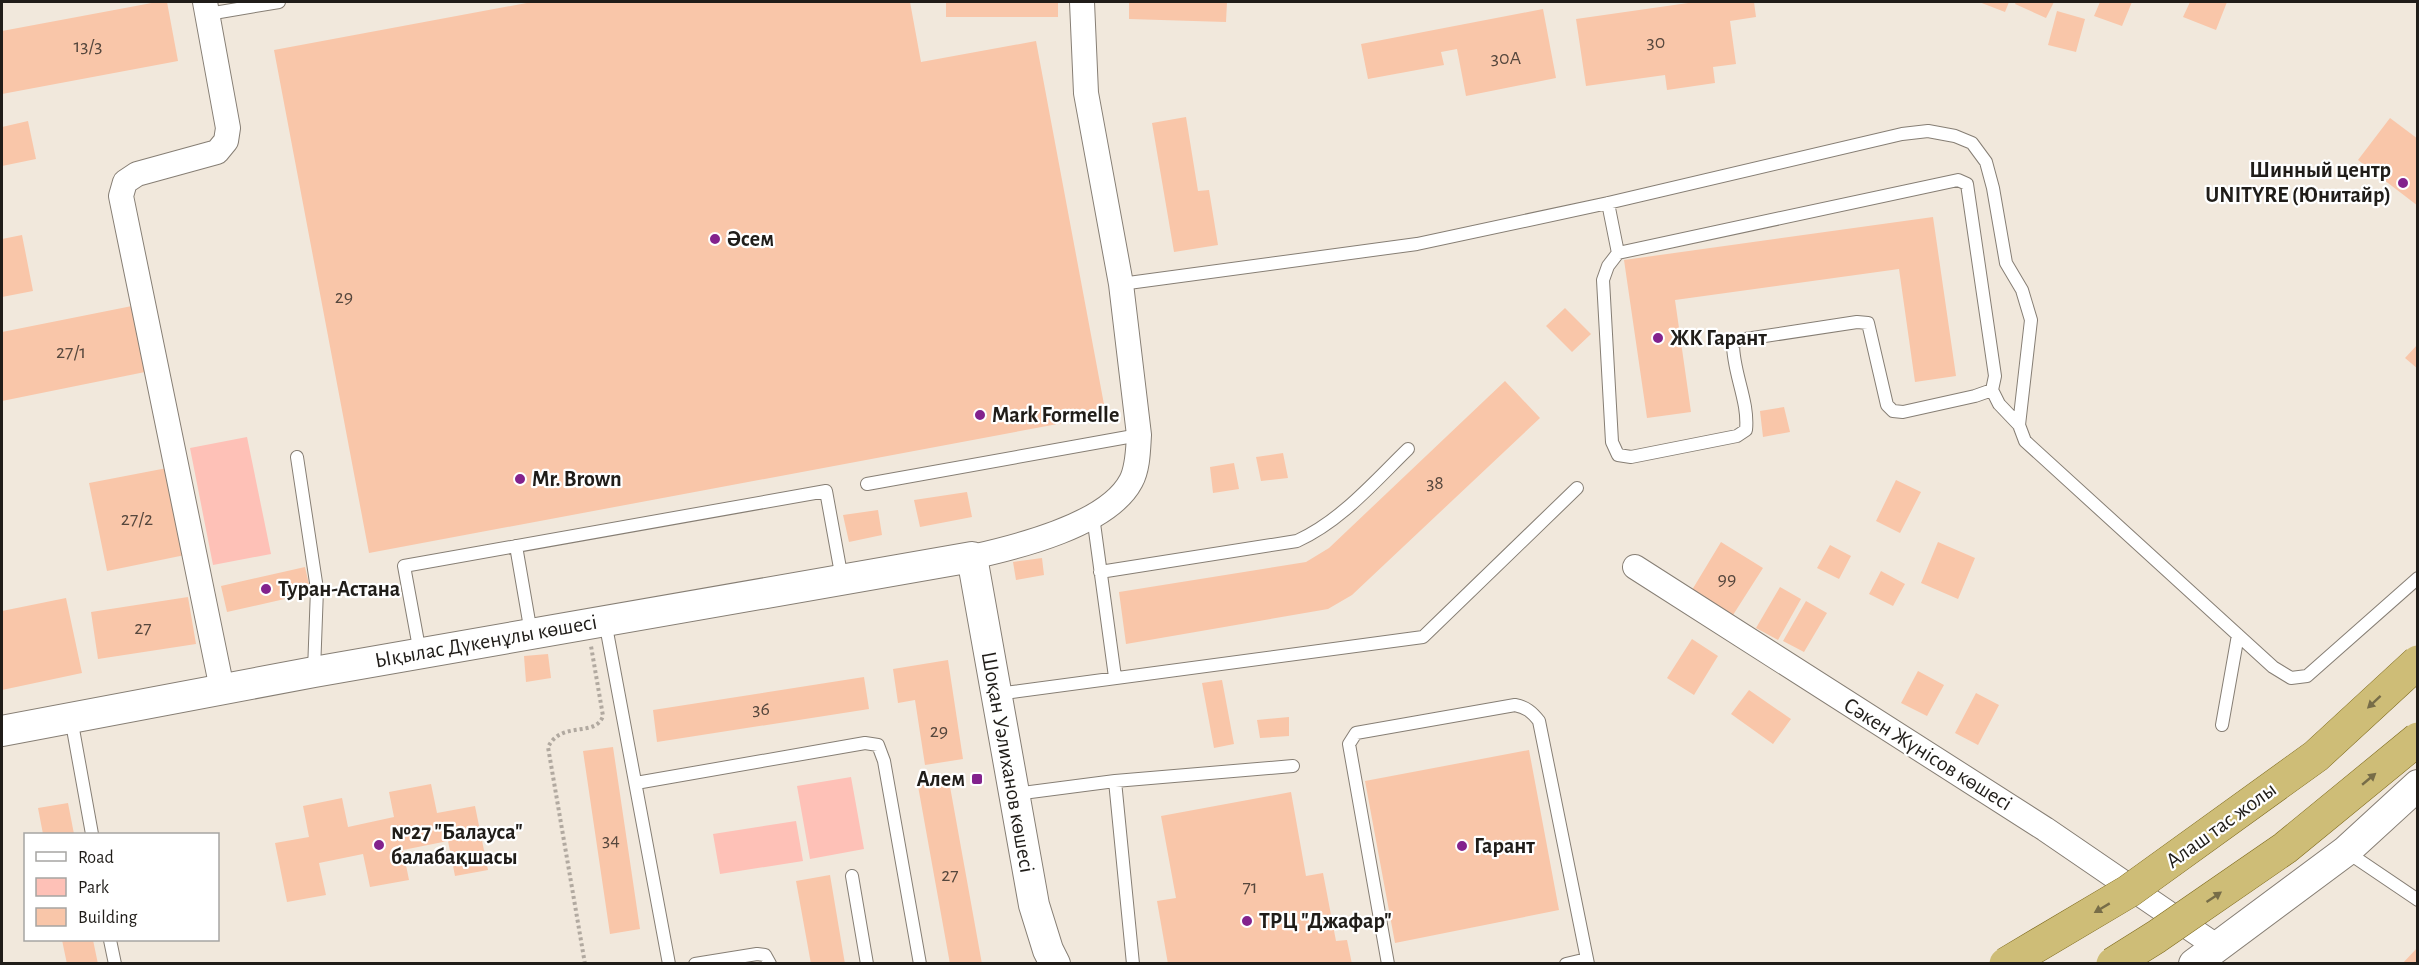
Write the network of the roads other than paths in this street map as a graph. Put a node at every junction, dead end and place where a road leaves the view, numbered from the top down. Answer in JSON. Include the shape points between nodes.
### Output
{"nodes":[{"id":1,"x":279,"y":2,"type":"edge"},
{"id":2,"x":1082,"y":2,"type":"edge"},
{"id":3,"x":206,"y":8,"type":"edge"},
{"id":4,"x":1608,"y":203,"type":"junction"},
{"id":5,"x":1618,"y":253,"type":"junction"},
{"id":6,"x":1121,"y":284,"type":"junction"},
{"id":7,"x":1992,"y":390,"type":"junction"},
{"id":8,"x":2019,"y":425,"type":"junction"},
{"id":9,"x":1140,"y":435,"type":"junction"},
{"id":10,"x":1408,"y":448,"type":"dead end"},
{"id":11,"x":297,"y":457,"type":"dead end"},
{"id":12,"x":867,"y":484,"type":"dead end"},
{"id":13,"x":1577,"y":488,"type":"dead end"},
{"id":14,"x":1093,"y":516,"type":"junction"},
{"id":15,"x":516,"y":546,"type":"junction"},
{"id":16,"x":972,"y":557,"type":"junction"},
{"id":17,"x":1635,"y":567,"type":"dead end"},
{"id":18,"x":1101,"y":572,"type":"junction"},
{"id":19,"x":2418,"y":578,"type":"edge"},
{"id":20,"x":842,"y":579,"type":"junction"},
{"id":21,"x":596,"y":622,"type":"junction"},
{"id":22,"x":531,"y":633,"type":"junction"},
{"id":23,"x":2238,"y":635,"type":"junction"},
{"id":24,"x":420,"y":653,"type":"junction"},
{"id":25,"x":2418,"y":662,"type":"edge"},
{"id":26,"x":314,"y":672,"type":"junction"},
{"id":27,"x":1115,"y":677,"type":"junction"},
{"id":28,"x":222,"y":688,"type":"junction"},
{"id":29,"x":996,"y":695,"type":"junction"},
{"id":30,"x":71,"y":718,"type":"junction"},
{"id":31,"x":2222,"y":725,"type":"dead end"},
{"id":32,"x":2,"y":731,"type":"edge"},
{"id":33,"x":2418,"y":739,"type":"edge"},
{"id":34,"x":1293,"y":766,"type":"dead end"},
{"id":35,"x":1115,"y":781,"type":"junction"},
{"id":36,"x":636,"y":783,"type":"junction"},
{"id":37,"x":2418,"y":786,"type":"edge"},
{"id":38,"x":1014,"y":794,"type":"junction"},
{"id":39,"x":92,"y":833,"type":"edge"},
{"id":40,"x":2346,"y":851,"type":"junction"},
{"id":41,"x":852,"y":876,"type":"dead end"},
{"id":42,"x":2418,"y":900,"type":"edge"},
{"id":43,"x":110,"y":941,"type":"edge"},
{"id":44,"x":2205,"y":955,"type":"edge"},
{"id":45,"x":1587,"y":961,"type":"edge"},
{"id":46,"x":115,"y":963,"type":"edge"},
{"id":47,"x":669,"y":963,"type":"edge"},
{"id":48,"x":695,"y":963,"type":"edge"},
{"id":49,"x":770,"y":963,"type":"edge"},
{"id":50,"x":867,"y":963,"type":"edge"},
{"id":51,"x":920,"y":963,"type":"edge"},
{"id":52,"x":1055,"y":963,"type":"edge"},
{"id":53,"x":1133,"y":963,"type":"edge"},
{"id":54,"x":1388,"y":963,"type":"edge"},
{"id":55,"x":1566,"y":963,"type":"edge"},
{"id":56,"x":2006,"y":963,"type":"edge"},
{"id":57,"x":2113,"y":963,"type":"edge"}],
"edges":[{"from":1,"to":3,"type":"lane"},
{"from":2,"to":6,"type":"street","via":[[1086,93]]},
{"from":3,"to":28,"type":"street","via":[[228,128],[226,141],[217,152],[137,174],[124,182],[121,196]]},
{"from":4,"to":5,"type":"lane"},
{"from":4,"to":6,"type":"lane","via":[[1417,244]]},
{"from":4,"to":8,"type":"lane","via":[[1902,134],[1928,131],[1972,143],[1986,162],[2006,263],[2022,290],[2031,320]]},
{"from":5,"to":7,"type":"lane","via":[[1958,180],[1967,184],[1968,190],[1995,376]]},
{"from":5,"to":7,"type":"lane","via":[[1603,280],[1612,442],[1618,454],[1631,457],[1737,436],[1746,430],[1733,356],[1733,344],[1739,340],[1868,323],[1887,405],[1893,411],[1903,412]]},
{"from":6,"to":9,"type":"street"},
{"from":7,"to":8,"type":"lane","via":[[1999,404]]},
{"from":8,"to":23,"type":"lane","via":[[2025,441]]},
{"from":9,"to":12,"type":"lane"},
{"from":9,"to":14,"type":"street","via":[[1131,481],[1116,501]]},
{"from":10,"to":18,"type":"lane","via":[[1341,513],[1297,541]]},
{"from":11,"to":26,"type":"lane","via":[[317,589]]},
{"from":13,"to":27,"type":"lane","via":[[1423,637]]},
{"from":14,"to":16,"type":"street","via":[[1048,536]]},
{"from":14,"to":18,"type":"lane"},
{"from":15,"to":20,"type":"lane","via":[[826,491]]},
{"from":15,"to":22,"type":"lane"},
{"from":15,"to":24,"type":"lane","via":[[404,566]]},
{"from":16,"to":20,"type":"street","name":"Ықылас Дүкенұлы көшесі"},
{"from":16,"to":29,"type":"street","name":"Шоқан Уәлиханов көшесі"},
{"from":17,"to":44,"type":"street","name":"Сәкен Жүнісов көшесі","via":[[2045,829]]},
{"from":18,"to":27,"type":"lane"},
{"from":19,"to":23,"type":"lane","via":[[2307,676],[2290,678]]},
{"from":20,"to":21,"type":"street","name":"Ықылас Дүкенұлы көшесі"},
{"from":21,"to":22,"type":"street","name":"Ықылас Дүкенұлы көшесі"},
{"from":21,"to":36,"type":"lane"},
{"from":22,"to":24,"type":"street","name":"Ықылас Дүкенұлы көшесі"},
{"from":23,"to":31,"type":"lane"},
{"from":24,"to":26,"type":"street","name":"Ықылас Дүкенұлы көшесі"},
{"from":25,"to":56,"type":"main road","name":"Алаш тас жолы","one_way":true,"bridge":true,"via":[[2316,756],[2129,891]]},
{"from":26,"to":28,"type":"street","name":"Ықылас Дүкенұлы көшесі"},
{"from":27,"to":29,"type":"lane"},
{"from":28,"to":30,"type":"street","name":"Ықылас Дүкенұлы көшесі"},
{"from":29,"to":38,"type":"street","name":"Шоқан Уәлиханов көшесі"},
{"from":30,"to":32,"type":"street","name":"Ықылас Дүкенұлы көшесі"},
{"from":30,"to":39,"type":"lane"},
{"from":57,"to":33,"type":"main road","one_way":true,"bridge":true,"via":[[2285,848]]},
{"from":34,"to":35,"type":"lane"},
{"from":35,"to":38,"type":"lane"},
{"from":35,"to":53,"type":"lane"},
{"from":36,"to":47,"type":"lane"},
{"from":36,"to":51,"type":"lane","via":[[865,742],[878,744]]},
{"from":37,"to":40,"type":"street"},
{"from":38,"to":52,"type":"street","name":"Шоқан Уәлиханов көшесі","via":[[1034,905]]},
{"from":40,"to":42,"type":"lane"},
{"from":40,"to":44,"type":"street"},
{"from":41,"to":50,"type":"lane"},
{"from":43,"to":46,"type":"lane"},
{"from":45,"to":54,"type":"lane","via":[[1539,721],[1524,706],[1515,705],[1356,733],[1349,744]]},
{"from":45,"to":55,"type":"lane"},
{"from":48,"to":49,"type":"lane","via":[[757,954],[765,955]]}]}
